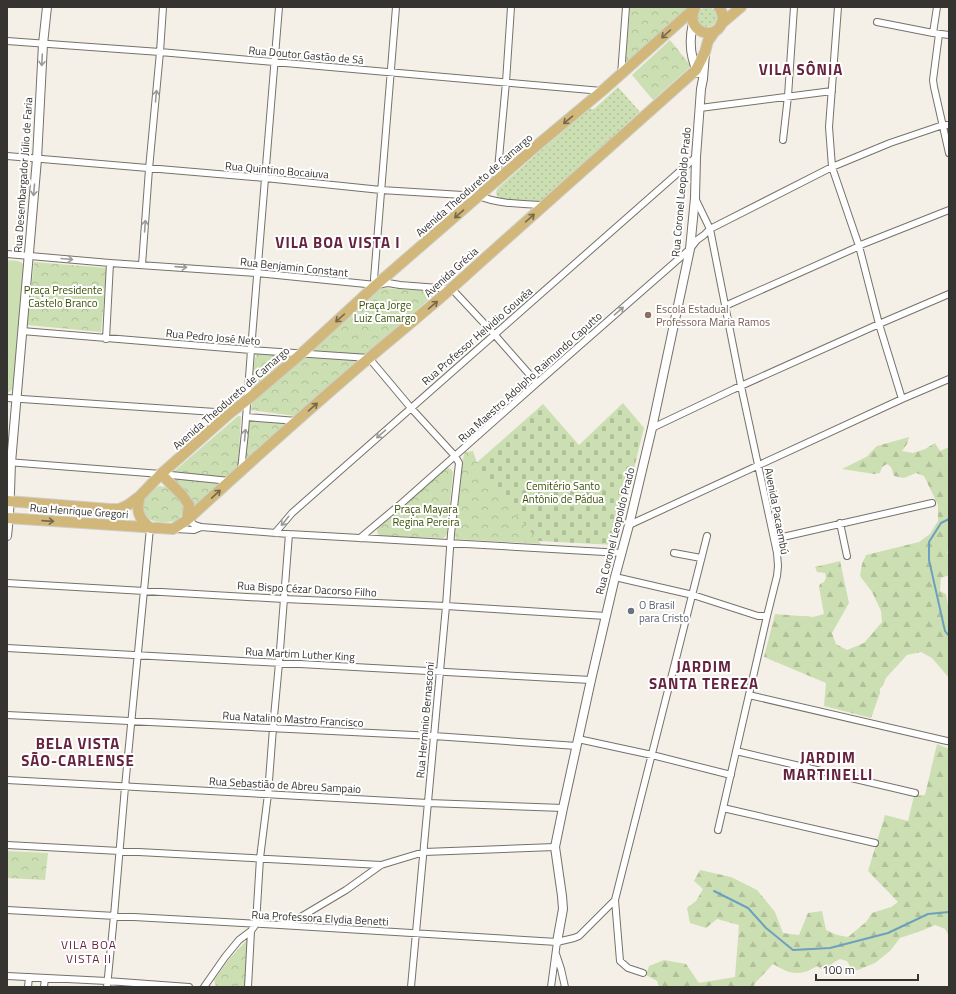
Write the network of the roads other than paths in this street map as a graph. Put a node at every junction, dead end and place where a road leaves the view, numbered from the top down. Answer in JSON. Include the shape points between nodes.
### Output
{"nodes":[{"id":1,"x":47,"y":7,"type":"edge"},
{"id":2,"x":163,"y":7,"type":"edge"},
{"id":3,"x":279,"y":7,"type":"edge"},
{"id":4,"x":396,"y":7,"type":"edge"},
{"id":5,"x":511,"y":7,"type":"edge"},
{"id":6,"x":626,"y":7,"type":"edge"},
{"id":7,"x":719,"y":7,"type":"edge"},
{"id":8,"x":741,"y":7,"type":"edge"},
{"id":9,"x":794,"y":7,"type":"edge"},
{"id":10,"x":838,"y":7,"type":"edge"},
{"id":11,"x":937,"y":7,"type":"edge"},
{"id":12,"x":695,"y":8,"type":"edge"},
{"id":13,"x":877,"y":22,"type":"dead end"},
{"id":14,"x":693,"y":23,"type":"junction"},
{"id":15,"x":718,"y":28,"type":"junction"},
{"id":16,"x":936,"y":33,"type":"junction"},
{"id":17,"x":949,"y":35,"type":"edge"},
{"id":18,"x":7,"y":41,"type":"edge"},
{"id":19,"x":43,"y":44,"type":"junction"},
{"id":20,"x":160,"y":52,"type":"junction"},
{"id":21,"x":705,"y":52,"type":"junction"},
{"id":22,"x":275,"y":63,"type":"junction"},
{"id":23,"x":696,"y":70,"type":"junction"},
{"id":24,"x":391,"y":72,"type":"junction"},
{"id":25,"x":621,"y":75,"type":"junction"},
{"id":26,"x":703,"y":79,"type":"junction"},
{"id":27,"x":506,"y":82,"type":"junction"},
{"id":28,"x":602,"y":91,"type":"junction"},
{"id":29,"x":832,"y":91,"type":"junction"},
{"id":30,"x":788,"y":96,"type":"junction"},
{"id":31,"x":700,"y":108,"type":"junction"},
{"id":32,"x":946,"y":125,"type":"edge"},
{"id":33,"x":783,"y":140,"type":"dead end"},
{"id":34,"x":949,"y":153,"type":"edge"},
{"id":35,"x":7,"y":156,"type":"edge"},
{"id":36,"x":696,"y":157,"type":"junction"},
{"id":37,"x":37,"y":159,"type":"junction"},
{"id":38,"x":832,"y":166,"type":"junction"},
{"id":39,"x":149,"y":169,"type":"junction"},
{"id":40,"x":265,"y":178,"type":"junction"},
{"id":41,"x":497,"y":180,"type":"junction"},
{"id":42,"x":381,"y":190,"type":"junction"},
{"id":43,"x":479,"y":196,"type":"junction"},
{"id":44,"x":695,"y":198,"type":"junction"},
{"id":45,"x":544,"y":205,"type":"junction"},
{"id":46,"x":949,"y":210,"type":"edge"},
{"id":47,"x":710,"y":229,"type":"junction"},
{"id":48,"x":859,"y":246,"type":"junction"},
{"id":49,"x":690,"y":248,"type":"junction"},
{"id":50,"x":7,"y":254,"type":"edge"},
{"id":51,"x":28,"y":255,"type":"junction"},
{"id":52,"x":110,"y":263,"type":"junction"},
{"id":53,"x":142,"y":265,"type":"junction"},
{"id":54,"x":257,"y":273,"type":"junction"},
{"id":55,"x":376,"y":285,"type":"junction"},
{"id":56,"x":452,"y":289,"type":"junction"},
{"id":57,"x":949,"y":294,"type":"edge"},
{"id":58,"x":725,"y":306,"type":"junction"},
{"id":59,"x":879,"y":324,"type":"junction"},
{"id":60,"x":22,"y":331,"type":"junction"},
{"id":61,"x":494,"y":334,"type":"junction"},
{"id":62,"x":106,"y":338,"type":"junction"},
{"id":63,"x":251,"y":350,"type":"junction"},
{"id":64,"x":301,"y":354,"type":"junction"},
{"id":65,"x":369,"y":358,"type":"junction"},
{"id":66,"x":949,"y":379,"type":"edge"},
{"id":67,"x":537,"y":383,"type":"junction"},
{"id":68,"x":741,"y":386,"type":"junction"},
{"id":69,"x":7,"y":398,"type":"edge"},
{"id":70,"x":16,"y":398,"type":"junction"},
{"id":71,"x":902,"y":399,"type":"junction"},
{"id":72,"x":247,"y":400,"type":"junction"},
{"id":73,"x":411,"y":408,"type":"junction"},
{"id":74,"x":230,"y":413,"type":"junction"},
{"id":75,"x":246,"y":417,"type":"junction"},
{"id":76,"x":296,"y":421,"type":"junction"},
{"id":77,"x":652,"y":428,"type":"junction"},
{"id":78,"x":455,"y":456,"type":"junction"},
{"id":79,"x":9,"y":462,"type":"edge"},
{"id":80,"x":758,"y":465,"type":"junction"},
{"id":81,"x":241,"y":470,"type":"junction"},
{"id":82,"x":161,"y":474,"type":"junction"},
{"id":83,"x":230,"y":481,"type":"junction"},
{"id":84,"x":140,"y":496,"type":"junction"},
{"id":85,"x":8,"y":501,"type":"edge"},
{"id":86,"x":932,"y":503,"type":"dead end"},
{"id":87,"x":8,"y":518,"type":"edge"},
{"id":88,"x":187,"y":520,"type":"junction"},
{"id":89,"x":840,"y":523,"type":"junction"},
{"id":90,"x":629,"y":525,"type":"junction"},
{"id":91,"x":202,"y":527,"type":"junction"},
{"id":92,"x":150,"y":528,"type":"junction"},
{"id":93,"x":173,"y":529,"type":"junction"},
{"id":94,"x":275,"y":533,"type":"junction"},
{"id":95,"x":289,"y":534,"type":"junction"},
{"id":96,"x":7,"y":536,"type":"edge"},
{"id":97,"x":707,"y":536,"type":"dead end"},
{"id":98,"x":360,"y":538,"type":"junction"},
{"id":99,"x":774,"y":539,"type":"junction"},
{"id":100,"x":451,"y":543,"type":"junction"},
{"id":101,"x":622,"y":553,"type":"junction"},
{"id":102,"x":674,"y":553,"type":"dead end"},
{"id":103,"x":847,"y":556,"type":"dead end"},
{"id":104,"x":701,"y":558,"type":"junction"},
{"id":105,"x":616,"y":577,"type":"junction"},
{"id":106,"x":7,"y":583,"type":"edge"},
{"id":107,"x":143,"y":590,"type":"junction"},
{"id":108,"x":693,"y":595,"type":"junction"},
{"id":109,"x":284,"y":599,"type":"junction"},
{"id":110,"x":446,"y":606,"type":"junction"},
{"id":111,"x":606,"y":616,"type":"junction"},
{"id":112,"x":767,"y":616,"type":"junction"},
{"id":113,"x":7,"y":648,"type":"edge"},
{"id":114,"x":137,"y":656,"type":"junction"},
{"id":115,"x":279,"y":663,"type":"junction"},
{"id":116,"x":440,"y":672,"type":"junction"},
{"id":117,"x":592,"y":680,"type":"junction"},
{"id":118,"x":749,"y":695,"type":"junction"},
{"id":119,"x":7,"y":715,"type":"edge"},
{"id":120,"x":132,"y":721,"type":"junction"},
{"id":121,"x":272,"y":728,"type":"junction"},
{"id":122,"x":434,"y":736,"type":"junction"},
{"id":123,"x":947,"y":741,"type":"dead end"},
{"id":124,"x":578,"y":742,"type":"junction"},
{"id":125,"x":736,"y":751,"type":"junction"},
{"id":126,"x":652,"y":755,"type":"junction"},
{"id":127,"x":731,"y":775,"type":"junction"},
{"id":128,"x":7,"y":780,"type":"edge"},
{"id":129,"x":125,"y":787,"type":"junction"},
{"id":130,"x":915,"y":793,"type":"dead end"},
{"id":131,"x":268,"y":794,"type":"junction"},
{"id":132,"x":428,"y":803,"type":"junction"},
{"id":133,"x":563,"y":808,"type":"junction"},
{"id":134,"x":723,"y":808,"type":"junction"},
{"id":135,"x":718,"y":830,"type":"dead end"},
{"id":136,"x":875,"y":843,"type":"dead end"},
{"id":137,"x":7,"y":845,"type":"edge"},
{"id":138,"x":556,"y":847,"type":"junction"},
{"id":139,"x":120,"y":851,"type":"junction"},
{"id":140,"x":424,"y":852,"type":"junction"},
{"id":141,"x":260,"y":858,"type":"junction"},
{"id":142,"x":382,"y":865,"type":"junction"},
{"id":143,"x":615,"y":900,"type":"junction"},
{"id":144,"x":7,"y":910,"type":"edge"},
{"id":145,"x":114,"y":916,"type":"junction"},
{"id":146,"x":256,"y":924,"type":"junction"},
{"id":147,"x":280,"y":925,"type":"junction"},
{"id":148,"x":251,"y":931,"type":"junction"},
{"id":149,"x":416,"y":934,"type":"junction"},
{"id":150,"x":557,"y":942,"type":"junction"},
{"id":151,"x":556,"y":953,"type":"junction"},
{"id":152,"x":643,"y":974,"type":"dead end"},
{"id":153,"x":7,"y":976,"type":"edge"},
{"id":154,"x":29,"y":977,"type":"junction"},
{"id":155,"x":45,"y":978,"type":"junction"},
{"id":156,"x":107,"y":984,"type":"edge"},
{"id":157,"x":28,"y":987,"type":"edge"},
{"id":158,"x":44,"y":987,"type":"edge"},
{"id":159,"x":189,"y":987,"type":"edge"},
{"id":160,"x":204,"y":987,"type":"edge"},
{"id":161,"x":248,"y":987,"type":"edge"},
{"id":162,"x":411,"y":987,"type":"edge"},
{"id":163,"x":551,"y":987,"type":"edge"},
{"id":164,"x":565,"y":987,"type":"edge"}],
"edges":[{"from":1,"to":19,"type":"street","name":"Rua Desembargador Júlio de Faria"},
{"from":2,"to":20,"type":"street"},
{"from":3,"to":22,"type":"street"},
{"from":4,"to":24,"type":"street"},
{"from":5,"to":27,"type":"street"},
{"from":6,"to":25,"type":"street"},
{"from":7,"to":15,"type":"main road","via":[[723,16]]},
{"from":8,"to":15,"type":"main road"},
{"from":9,"to":30,"type":"street"},
{"from":10,"to":29,"type":"street"},
{"from":11,"to":16,"type":"street"},
{"from":12,"to":14,"type":"main road","via":[[692,13]]},
{"from":12,"to":25,"type":"main road","name":"Avenida Theodureto de Camargo","one_way":true},
{"from":13,"to":16,"type":"street"},
{"from":14,"to":15,"type":"main road","via":[[701,32],[710,33]]},
{"from":14,"to":23,"type":"street","via":[[690,47]]},
{"from":15,"to":21,"type":"main road","name":"Rua Coronel Leopoldo Prado","via":[[708,41]]},
{"from":16,"to":17,"type":"street"},
{"from":16,"to":32,"type":"street","via":[[934,87]]},
{"from":18,"to":19,"type":"street","name":"Rua Doutor Gastão de Sá"},
{"from":19,"to":20,"type":"street","name":"Rua Doutor Gastão de Sá"},
{"from":19,"to":37,"type":"street","name":"Rua Desembargador Júlio de Faria","one_way":true},
{"from":20,"to":22,"type":"street","name":"Rua Doutor Gastão de Sá"},
{"from":39,"to":20,"type":"street","one_way":true},
{"from":21,"to":23,"type":"main road","name":"Avenida Grécia"},
{"from":21,"to":26,"type":"street","name":"Rua Coronel Leopoldo Prado"},
{"from":22,"to":24,"type":"street","name":"Rua Doutor Gastão de Sá"},
{"from":22,"to":40,"type":"street"},
{"from":23,"to":26,"type":"street"},
{"from":23,"to":45,"type":"main road","name":"Avenida Grécia"},
{"from":24,"to":27,"type":"street","name":"Rua Doutor Gastão de Sá"},
{"from":24,"to":42,"type":"street"},
{"from":25,"to":28,"type":"main road","name":"Avenida Theodureto de Camargo"},
{"from":26,"to":31,"type":"street","name":"Rua Coronel Leopoldo Prado"},
{"from":27,"to":28,"type":"street","name":"Rua Doutor Gastão de Sá"},
{"from":27,"to":41,"type":"street"},
{"from":28,"to":41,"type":"main road","name":"Avenida Theodureto de Camargo","one_way":true},
{"from":29,"to":30,"type":"street"},
{"from":29,"to":38,"type":"street","via":[[828,134]]},
{"from":30,"to":31,"type":"street"},
{"from":30,"to":33,"type":"street"},
{"from":31,"to":36,"type":"street","name":"Rua Coronel Leopoldo Prado"},
{"from":32,"to":34,"type":"street"},
{"from":32,"to":38,"type":"street","name":"Rua Maestro Adolpho Raimundo Caputto","via":[[890,143]]},
{"from":35,"to":37,"type":"street","name":"Rua Quintino Bocaiuva"},
{"from":36,"to":44,"type":"street","name":"Rua Coronel Leopoldo Prado"},
{"from":36,"to":61,"type":"street","name":"Rua Professor Helvidio Gouvêa"},
{"from":37,"to":39,"type":"street","name":"Rua Quintino Bocaiuva"},
{"from":37,"to":51,"type":"street","name":"Rua Desembargador Júlio de Faria","one_way":true},
{"from":38,"to":47,"type":"street","name":"Rua Maestro Adolpho Raimundo Caputto"},
{"from":38,"to":48,"type":"street"},
{"from":39,"to":40,"type":"street","name":"Rua Quintino Bocaiuva"},
{"from":53,"to":39,"type":"street","one_way":true},
{"from":40,"to":42,"type":"street","name":"Rua Quintino Bocaiuva"},
{"from":40,"to":54,"type":"street"},
{"from":41,"to":43,"type":"main road","name":"Avenida Theodureto de Camargo"},
{"from":42,"to":43,"type":"street","name":"Rua Quintino Bocaiuva"},
{"from":42,"to":55,"type":"street","via":[[374,279]]},
{"from":43,"to":45,"type":"street","name":"Rua Quintino Bocaiuva","via":[[505,202]]},
{"from":43,"to":55,"type":"main road","name":"Avenida Theodureto de Camargo","one_way":true},
{"from":44,"to":47,"type":"street","name":"Avenida Pacaembú"},
{"from":44,"to":49,"type":"street","name":"Rua Coronel Leopoldo Prado"},
{"from":56,"to":45,"type":"main road","name":"Avenida Grécia","one_way":true},
{"from":46,"to":48,"type":"street"},
{"from":47,"to":49,"type":"street","name":"Rua Maestro Adolpho Raimundo Caputto"},
{"from":47,"to":58,"type":"street","name":"Avenida Pacaembú"},
{"from":48,"to":58,"type":"street"},
{"from":48,"to":59,"type":"street"},
{"from":67,"to":49,"type":"street","name":"Rua Maestro Adolpho Raimundo Caputto","one_way":true},
{"from":49,"to":77,"type":"street","name":"Rua Coronel Leopoldo Prado"},
{"from":50,"to":51,"type":"street","name":"Rua Benjamin Constant"},
{"from":51,"to":52,"type":"street","name":"Rua Benjamin Constant","one_way":true},
{"from":51,"to":60,"type":"street","name":"Rua Desembargador Júlio de Faria"},
{"from":52,"to":53,"type":"street","name":"Rua Benjamin Constant"},
{"from":52,"to":62,"type":"street"},
{"from":53,"to":54,"type":"street","name":"Rua Benjamin Constant","one_way":true},
{"from":54,"to":55,"type":"street","name":"Rua Benjamin Constant"},
{"from":54,"to":63,"type":"street"},
{"from":55,"to":56,"type":"street","name":"Rua Benjamin Constant","via":[[388,283]]},
{"from":55,"to":64,"type":"main road","name":"Avenida Theodureto de Camargo","one_way":true},
{"from":56,"to":61,"type":"street"},
{"from":65,"to":56,"type":"main road","name":"Avenida Grécia","one_way":true},
{"from":57,"to":59,"type":"street"},
{"from":58,"to":68,"type":"street","name":"Avenida Pacaembú"},
{"from":59,"to":68,"type":"street"},
{"from":59,"to":71,"type":"street"},
{"from":60,"to":62,"type":"street","name":"Rua Pedro José Neto"},
{"from":60,"to":70,"type":"street","name":"Rua Desembargador Júlio de Faria"},
{"from":61,"to":67,"type":"street"},
{"from":61,"to":73,"type":"street","name":"Rua Professor Helvidio Gouvêa"},
{"from":62,"to":63,"type":"street","name":"Rua Pedro José Neto"},
{"from":63,"to":64,"type":"street","name":"Rua Pedro José Neto"},
{"from":63,"to":72,"type":"street"},
{"from":64,"to":65,"type":"street","name":"Rua Pedro José Neto"},
{"from":64,"to":72,"type":"main road","name":"Avenida Theodureto de Camargo"},
{"from":65,"to":73,"type":"street"},
{"from":76,"to":65,"type":"main road","name":"Avenida Grécia","one_way":true},
{"from":66,"to":71,"type":"street"},
{"from":67,"to":78,"type":"street","name":"Rua Maestro Adolpho Raimundo Caputto"},
{"from":68,"to":77,"type":"street"},
{"from":68,"to":80,"type":"street","name":"Avenida Pacaembú"},
{"from":69,"to":70,"type":"street"},
{"from":70,"to":74,"type":"street"},
{"from":70,"to":79,"type":"street","name":"Rua Desembargador Júlio de Faria"},
{"from":71,"to":80,"type":"street"},
{"from":72,"to":74,"type":"main road","name":"Avenida Theodureto de Camargo"},
{"from":72,"to":75,"type":"street"},
{"from":73,"to":78,"type":"street"},
{"from":73,"to":94,"type":"street","name":"Rua Professor Helvidio Gouvêa","one_way":true,"via":[[292,513]]},
{"from":74,"to":82,"type":"main road","name":"Avenida Theodureto de Camargo"},
{"from":75,"to":76,"type":"street"},
{"from":81,"to":75,"type":"street","one_way":true},
{"from":76,"to":81,"type":"main road","name":"Avenida Grécia"},
{"from":77,"to":90,"type":"street","name":"Rua Coronel Leopoldo Prado"},
{"from":78,"to":98,"type":"street","name":"Rua Maestro Adolpho Raimundo Caputto"},
{"from":78,"to":100,"type":"street","name":"Rua Herminio Bernasconi","via":[[459,463]]},
{"from":79,"to":82,"type":"street"},
{"from":79,"to":85,"type":"street","name":"Rua Desembargador Júlio de Faria"},
{"from":80,"to":90,"type":"street"},
{"from":80,"to":99,"type":"street","name":"Avenida Pacaembú"},
{"from":81,"to":83,"type":"main road","name":"Avenida Grécia"},
{"from":82,"to":83,"type":"street"},
{"from":82,"to":84,"type":"main road"},
{"from":82,"to":88,"type":"main road","via":[[182,494],[189,505]]},
{"from":88,"to":83,"type":"main road","name":"Avenida Grécia","one_way":true},
{"from":84,"to":85,"type":"main road","name":"Rua Henrique Gregori","via":[[128,505],[110,510]]},
{"from":84,"to":92,"type":"main road","via":[[139,516]]},
{"from":85,"to":87,"type":"street","name":"Rua Desembargador Júlio de Faria"},
{"from":86,"to":89,"type":"street"},
{"from":87,"to":92,"type":"main road","name":"Rua Henrique Gregori","one_way":true},
{"from":87,"to":96,"type":"street","name":"Rua Desembargador Júlio de Faria"},
{"from":88,"to":91,"type":"street"},
{"from":88,"to":93,"type":"main road"},
{"from":89,"to":99,"type":"street"},
{"from":89,"to":103,"type":"street"},
{"from":90,"to":101,"type":"street","name":"Rua Coronel Leopoldo Prado"},
{"from":91,"to":93,"type":"street","via":[[194,530]]},
{"from":91,"to":94,"type":"street"},
{"from":92,"to":93,"type":"main road"},
{"from":92,"to":107,"type":"street"},
{"from":94,"to":95,"type":"street"},
{"from":95,"to":98,"type":"street"},
{"from":95,"to":109,"type":"street"},
{"from":97,"to":104,"type":"street"},
{"from":98,"to":100,"type":"street"},
{"from":99,"to":112,"type":"street","name":"Avenida Pacaembú","via":[[778,566]]},
{"from":100,"to":101,"type":"street"},
{"from":100,"to":110,"type":"street","name":"Rua Herminio Bernasconi"},
{"from":101,"to":105,"type":"street","name":"Rua Coronel Leopoldo Prado"},
{"from":102,"to":104,"type":"street"},
{"from":104,"to":108,"type":"street"},
{"from":105,"to":108,"type":"street"},
{"from":105,"to":111,"type":"street","name":"Rua Coronel Leopoldo Prado"},
{"from":106,"to":107,"type":"street","name":"Rua Bispo Cézar Dacorso Filho"},
{"from":107,"to":109,"type":"street","name":"Rua Bispo Cézar Dacorso Filho"},
{"from":107,"to":114,"type":"street"},
{"from":108,"to":112,"type":"street","via":[[758,616]]},
{"from":108,"to":126,"type":"street"},
{"from":109,"to":110,"type":"street","name":"Rua Bispo Cézar Dacorso Filho"},
{"from":109,"to":115,"type":"street"},
{"from":110,"to":111,"type":"street","name":"Rua Bispo Cézar Dacorso Filho"},
{"from":110,"to":116,"type":"street","name":"Rua Herminio Bernasconi"},
{"from":111,"to":117,"type":"street","name":"Rua Coronel Leopoldo Prado"},
{"from":112,"to":118,"type":"street","name":"Avenida Pacaembú"},
{"from":113,"to":114,"type":"street","name":"Rua Martim Luther King"},
{"from":114,"to":115,"type":"street","name":"Rua Martim Luther King"},
{"from":114,"to":120,"type":"street"},
{"from":115,"to":116,"type":"street","name":"Rua Martim Luther King"},
{"from":115,"to":121,"type":"street"},
{"from":116,"to":117,"type":"street","name":"Rua Martim Luther King"},
{"from":116,"to":122,"type":"street","name":"Rua Herminio Bernasconi"},
{"from":117,"to":124,"type":"street","name":"Rua Coronel Leopoldo Prado"},
{"from":118,"to":123,"type":"street"},
{"from":118,"to":125,"type":"street","name":"Avenida Pacaembú"},
{"from":119,"to":120,"type":"street","name":"Rua Natalino Mastro Francisco"},
{"from":120,"to":121,"type":"street","name":"Rua Natalino Mastro Francisco"},
{"from":120,"to":129,"type":"street"},
{"from":121,"to":122,"type":"street","name":"Rua Natalino Mastro Francisco"},
{"from":121,"to":131,"type":"street"},
{"from":122,"to":124,"type":"street","name":"Rua Natalino Mastro Francisco"},
{"from":122,"to":132,"type":"street","name":"Rua Herminio Bernasconi"},
{"from":124,"to":126,"type":"street","name":"Rua Natalino Mastro Francisco"},
{"from":124,"to":133,"type":"street","name":"Rua Coronel Leopoldo Prado"},
{"from":125,"to":127,"type":"street","name":"Avenida Pacaembú"},
{"from":125,"to":130,"type":"street"},
{"from":126,"to":127,"type":"street","name":"Rua Natalino Mastro Francisco"},
{"from":126,"to":143,"type":"street"},
{"from":127,"to":134,"type":"street","name":"Avenida Pacaembú"},
{"from":128,"to":129,"type":"street","name":"Rua Sebastião de Abreu Sampaio"},
{"from":129,"to":131,"type":"street","name":"Rua Sebastião de Abreu Sampaio"},
{"from":129,"to":139,"type":"street"},
{"from":131,"to":132,"type":"street","name":"Rua Sebastião de Abreu Sampaio"},
{"from":131,"to":141,"type":"street"},
{"from":132,"to":133,"type":"street","name":"Rua Sebastião de Abreu Sampaio"},
{"from":132,"to":140,"type":"street","name":"Rua Herminio Bernasconi"},
{"from":133,"to":138,"type":"street","name":"Rua Coronel Leopoldo Prado"},
{"from":134,"to":135,"type":"street","name":"Avenida Pacaembú"},
{"from":134,"to":136,"type":"street"},
{"from":137,"to":139,"type":"street"},
{"from":138,"to":140,"type":"street"},
{"from":138,"to":150,"type":"street","name":"Rua Coronel Leopoldo Prado","via":[[563,909]]},
{"from":139,"to":141,"type":"street"},
{"from":139,"to":145,"type":"street"},
{"from":140,"to":142,"type":"street"},
{"from":140,"to":149,"type":"street","name":"Rua Herminio Bernasconi"},
{"from":141,"to":142,"type":"street"},
{"from":141,"to":146,"type":"street"},
{"from":142,"to":147,"type":"street","via":[[300,918]]},
{"from":143,"to":150,"type":"street","name":"Rua Professora Elydia Benetti","via":[[579,936]]},
{"from":143,"to":152,"type":"street","via":[[620,961],[628,968]]},
{"from":144,"to":145,"type":"street","name":"Rua Professora Elydia Benetti"},
{"from":145,"to":146,"type":"street","name":"Rua Professora Elydia Benetti"},
{"from":145,"to":156,"type":"street"},
{"from":146,"to":147,"type":"street","name":"Rua Professora Elydia Benetti"},
{"from":146,"to":148,"type":"street"},
{"from":147,"to":149,"type":"street","name":"Rua Professora Elydia Benetti"},
{"from":148,"to":160,"type":"street","via":[[239,940]]},
{"from":148,"to":161,"type":"street"},
{"from":149,"to":150,"type":"street","name":"Rua Professora Elydia Benetti"},
{"from":149,"to":162,"type":"street","name":"Rua Herminio Bernasconi"},
{"from":150,"to":151,"type":"street","name":"Rua Coronel Leopoldo Prado"},
{"from":151,"to":163,"type":"street","name":"Rua Coronel Leopoldo Prado"},
{"from":151,"to":164,"type":"street"},
{"from":153,"to":154,"type":"street"},
{"from":154,"to":155,"type":"street"},
{"from":154,"to":157,"type":"street"},
{"from":155,"to":156,"type":"street"},
{"from":155,"to":158,"type":"street"},
{"from":156,"to":159,"type":"street"}]}
